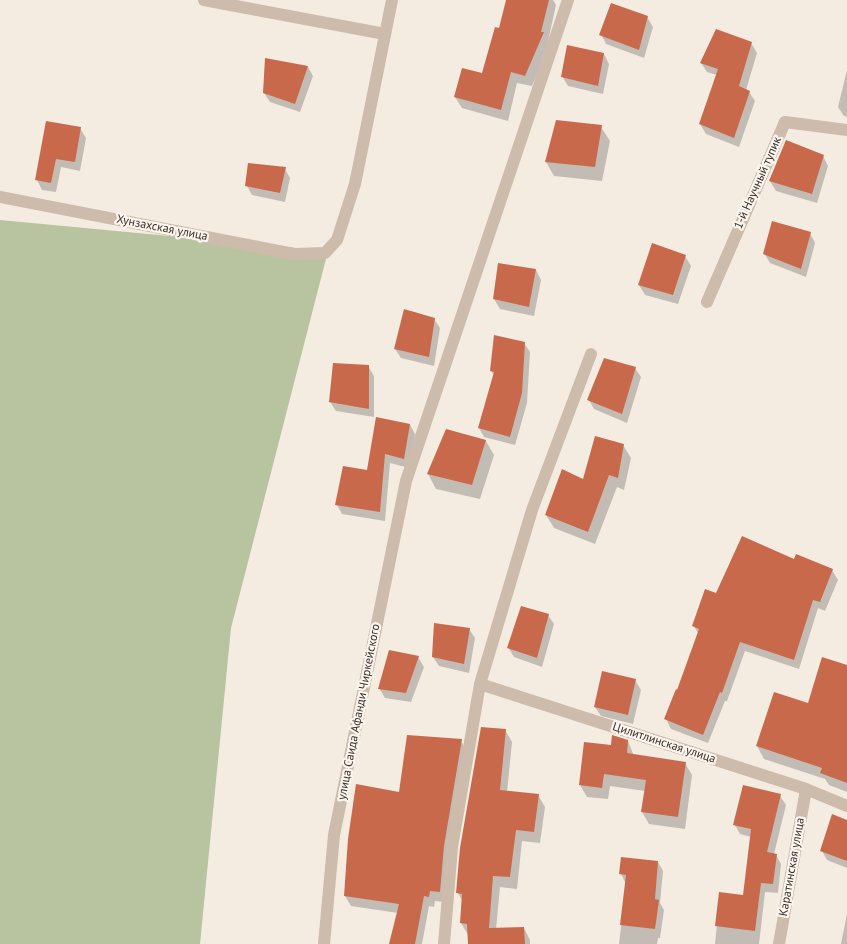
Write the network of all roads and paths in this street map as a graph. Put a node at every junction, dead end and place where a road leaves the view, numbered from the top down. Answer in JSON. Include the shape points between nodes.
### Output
{"nodes":[{"id":1,"x":204,"y":0,"type":"edge"},
{"id":2,"x":392,"y":0,"type":"edge"},
{"id":3,"x":568,"y":0,"type":"edge"},
{"id":4,"x":385,"y":34,"type":"junction"},
{"id":5,"x":847,"y":130,"type":"edge"},
{"id":6,"x":0,"y":197,"type":"edge"},
{"id":7,"x":707,"y":302,"type":"dead end"},
{"id":8,"x":591,"y":354,"type":"dead end"},
{"id":9,"x":480,"y":684,"type":"junction"},
{"id":10,"x":806,"y":789,"type":"junction"},
{"id":11,"x":847,"y":806,"type":"edge"},
{"id":12,"x":324,"y":944,"type":"edge"},
{"id":13,"x":444,"y":944,"type":"edge"},
{"id":14,"x":778,"y":944,"type":"edge"}],
"edges":[{"from":1,"to":4,"type":"street"},
{"from":2,"to":4,"type":"street"},
{"from":3,"to":12,"type":"street","name":"улица Саида Афанди Чиркейского","via":[[406,481],[334,835]]},
{"from":4,"to":6,"type":"street","name":"Хунзахская улица","via":[[355,184],[337,240],[325,253],[294,254]]},
{"from":5,"to":7,"type":"street","name":"1-й Научный тупик","via":[[785,122]]},
{"from":8,"to":9,"type":"street","via":[[532,510]]},
{"from":9,"to":10,"type":"street","name":"Цилитлинская улица"},
{"from":9,"to":13,"type":"street","via":[[452,847]]},
{"from":10,"to":11,"type":"street","name":"Цилитлинская улица"},
{"from":10,"to":14,"type":"street","name":"Каратинская улица"}]}
